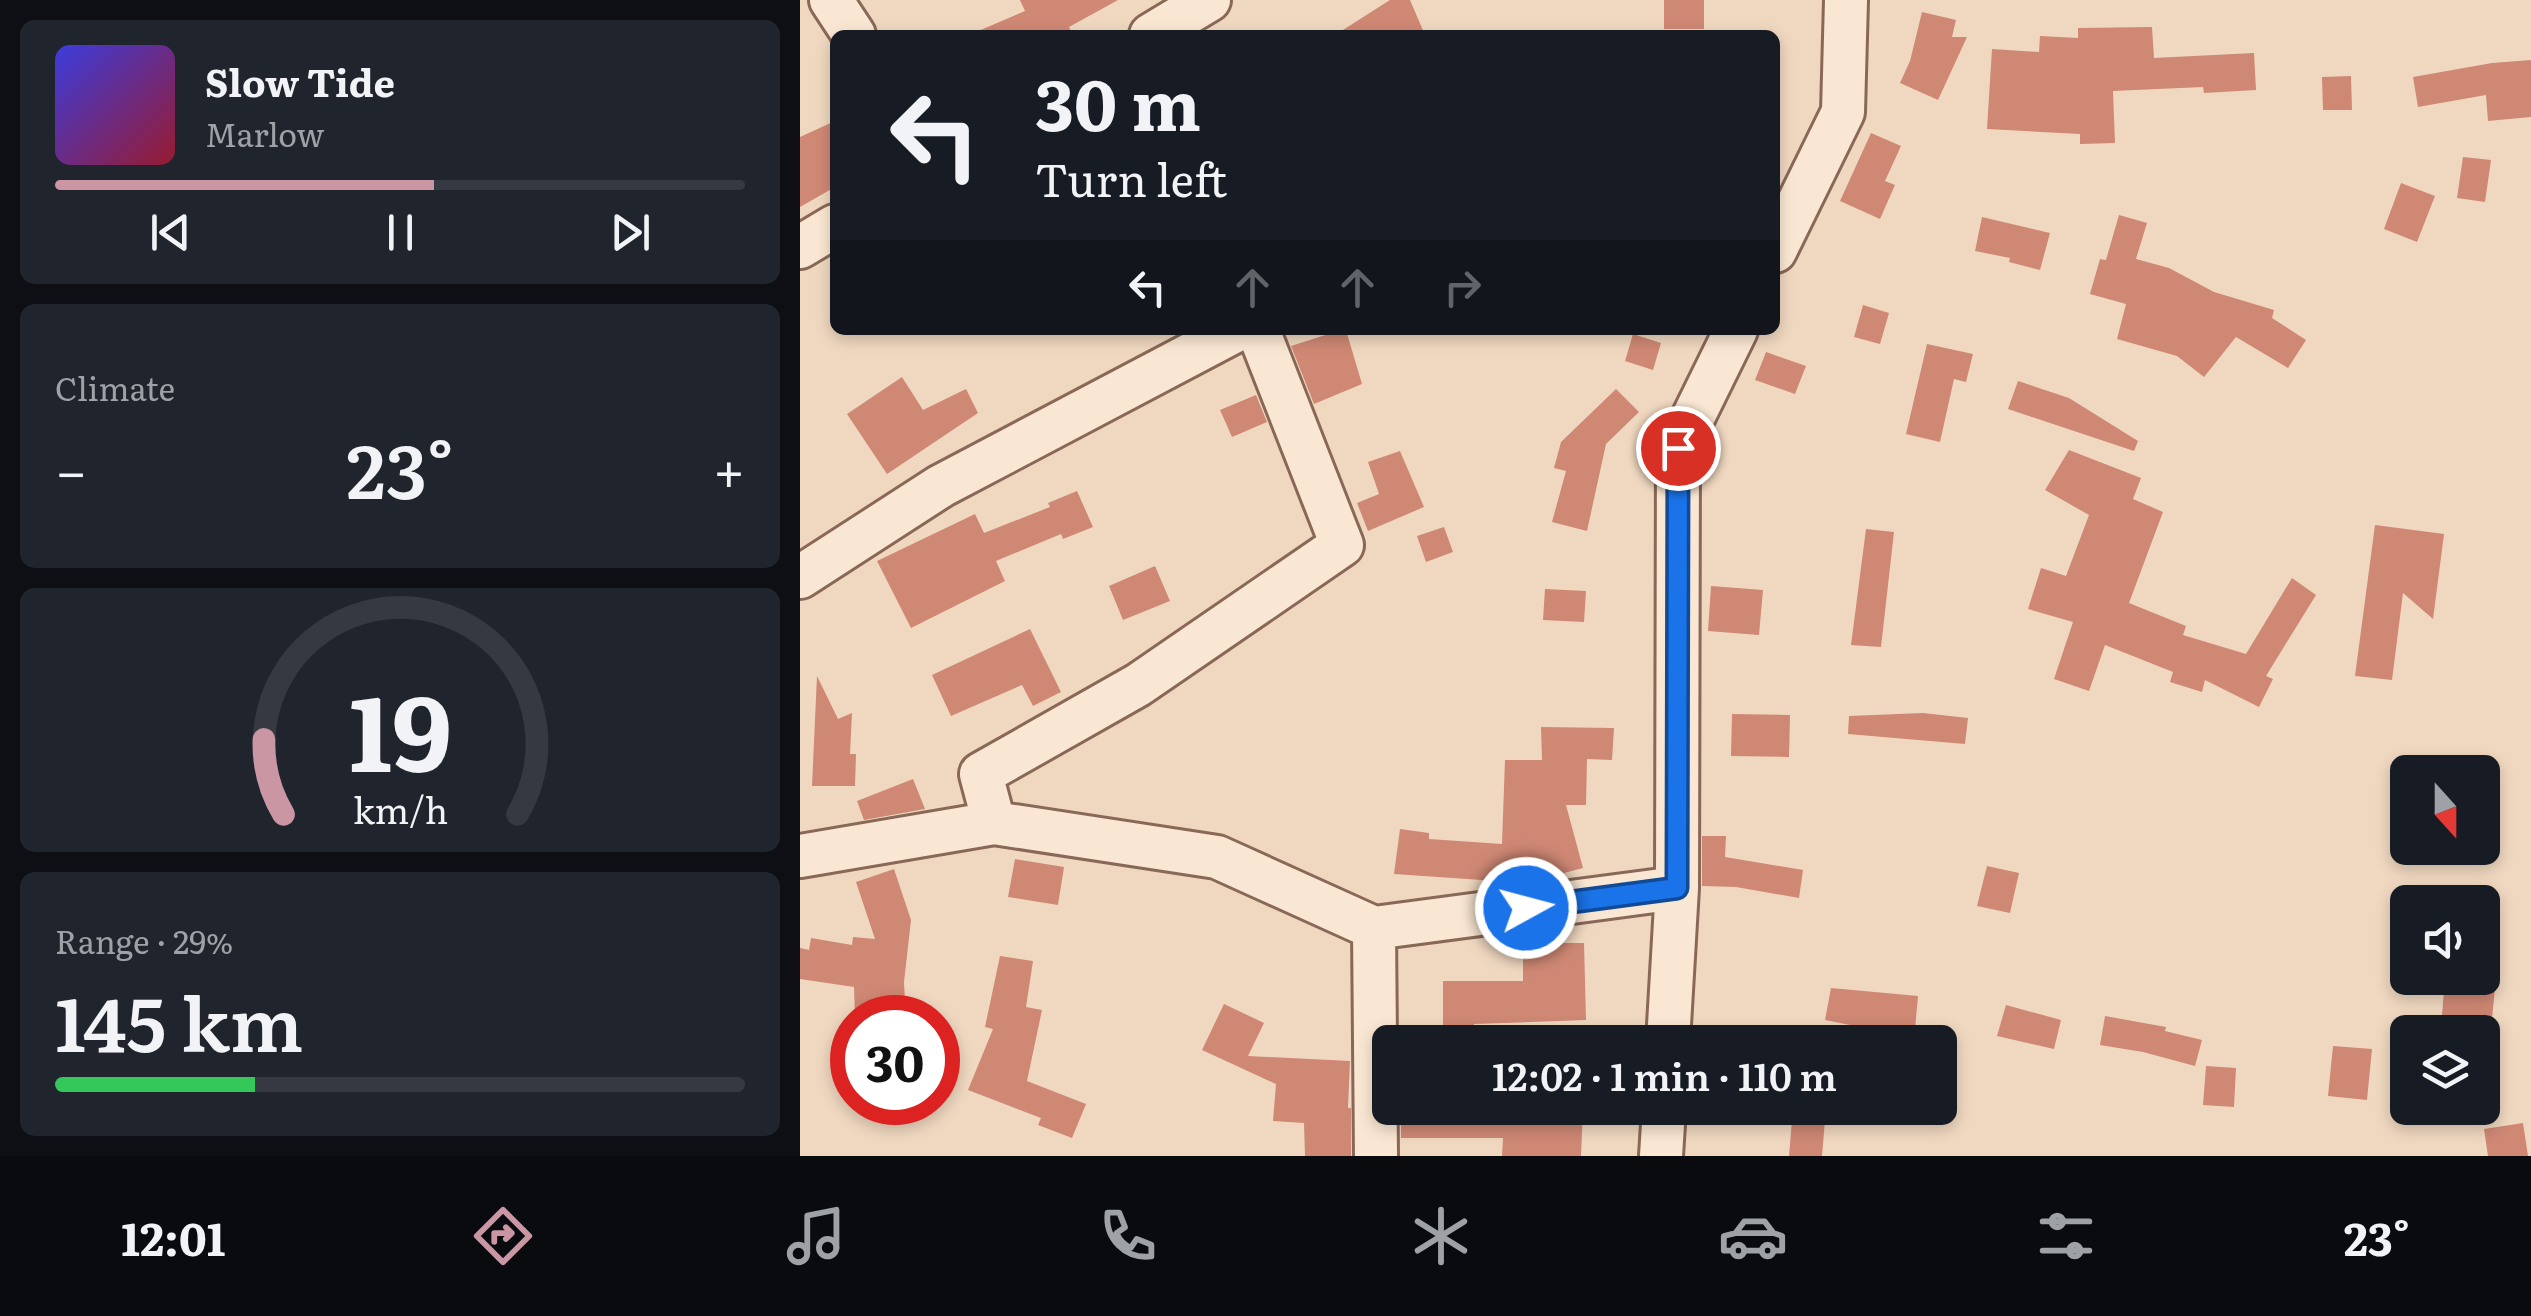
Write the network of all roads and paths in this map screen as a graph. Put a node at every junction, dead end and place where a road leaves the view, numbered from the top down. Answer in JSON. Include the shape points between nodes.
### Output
{"nodes":[{"id":1,"x":832,"y":0,"type":"edge"},
{"id":2,"x":1209,"y":0,"type":"edge"},
{"id":3,"x":1846,"y":0,"type":"edge"},
{"id":4,"x":851,"y":30,"type":"edge"},
{"id":5,"x":1159,"y":30,"type":"edge"},
{"id":6,"x":830,"y":229,"type":"edge"},
{"id":7,"x":1780,"y":234,"type":"edge"},
{"id":8,"x":800,"y":247,"type":"edge"},
{"id":9,"x":1228,"y":335,"type":"edge"},
{"id":10,"x":1260,"y":335,"type":"edge"},
{"id":11,"x":1734,"y":335,"type":"edge"},
{"id":12,"x":800,"y":578,"type":"edge"},
{"id":13,"x":994,"y":823,"type":"junction"},
{"id":14,"x":800,"y":856,"type":"edge"},
{"id":15,"x":1677,"y":888,"type":"junction"},
{"id":16,"x":1374,"y":928,"type":"junction"},
{"id":17,"x":1669,"y":1025,"type":"edge"},
{"id":18,"x":1663,"y":1125,"type":"edge"},
{"id":19,"x":1376,"y":1156,"type":"edge"},
{"id":20,"x":1661,"y":1156,"type":"edge"}],
"edges":[{"from":1,"to":4,"type":"street"},
{"from":2,"to":5,"type":"street"},
{"from":3,"to":7,"type":"street","via":[[1844,112]]},
{"from":6,"to":8,"type":"street"},
{"from":9,"to":12,"type":"street","via":[[941,486]]},
{"from":10,"to":13,"type":"street","via":[[1342,545],[1138,686],[982,774]]},
{"from":11,"to":15,"type":"street","via":[[1678,448]]},
{"from":13,"to":14,"type":"street"},
{"from":13,"to":16,"type":"street","via":[[1217,857]]},
{"from":15,"to":16,"type":"street"},
{"from":15,"to":17,"type":"street"},
{"from":16,"to":19,"type":"street"},
{"from":18,"to":20,"type":"street"}]}
